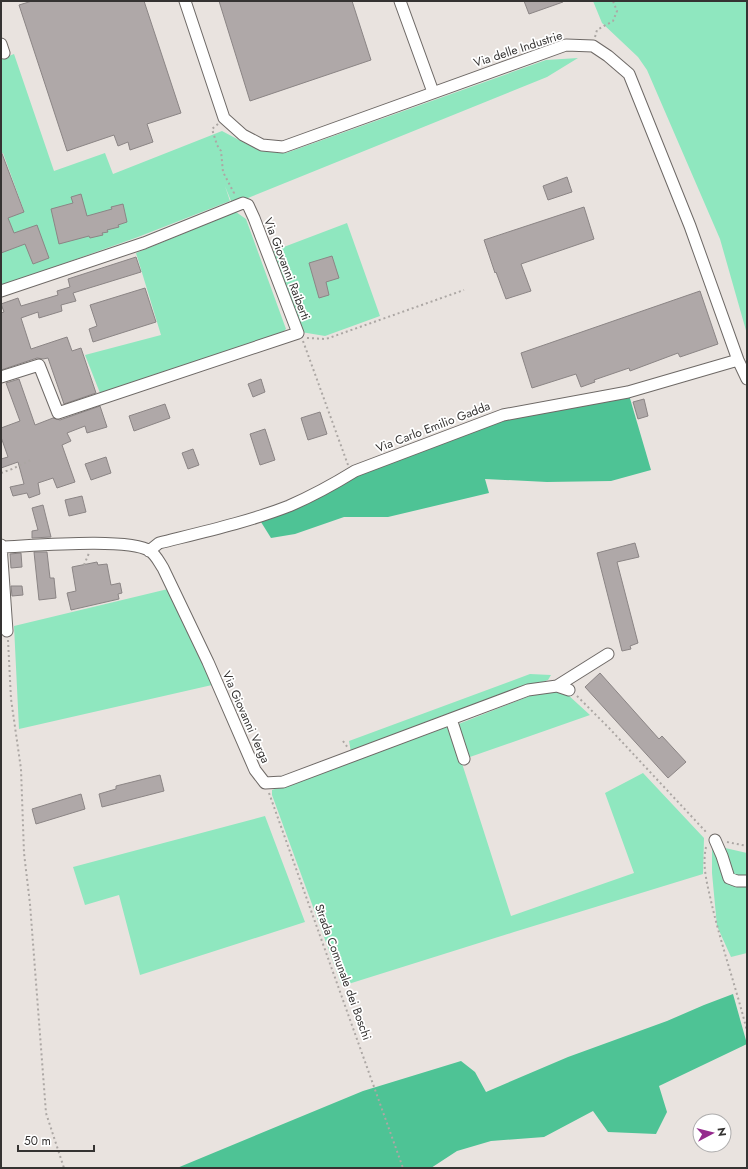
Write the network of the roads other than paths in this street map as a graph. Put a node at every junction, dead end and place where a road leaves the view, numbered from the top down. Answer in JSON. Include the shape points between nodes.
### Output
{"nodes":[{"id":1,"x":185,"y":1,"type":"edge"},
{"id":2,"x":400,"y":1,"type":"edge"},
{"id":3,"x":433,"y":92,"type":"junction"},
{"id":4,"x":1,"y":290,"type":"edge"},
{"id":5,"x":738,"y":360,"type":"junction"},
{"id":6,"x":1,"y":377,"type":"edge"},
{"id":7,"x":747,"y":379,"type":"edge"},
{"id":8,"x":1,"y":546,"type":"edge"},
{"id":9,"x":149,"y":551,"type":"junction"},
{"id":10,"x":7,"y":631,"type":"road end"},
{"id":11,"x":608,"y":654,"type":"dead end"},
{"id":12,"x":556,"y":686,"type":"junction"},
{"id":13,"x":570,"y":690,"type":"road end"},
{"id":14,"x":451,"y":719,"type":"junction"},
{"id":15,"x":464,"y":759,"type":"dead end"},
{"id":16,"x":711,"y":841,"type":"road end"},
{"id":17,"x":747,"y":881,"type":"edge"}],
"edges":[{"from":1,"to":3,"type":"street","name":"Via delle Industrie","via":[[224,118],[243,135],[262,145],[283,147]]},
{"from":2,"to":3,"type":"street"},
{"from":3,"to":5,"type":"street","name":"Via delle Industrie","via":[[566,45],[593,46],[629,74],[690,226]]},
{"from":4,"to":6,"type":"street","name":"Via Giovanni Raiberti","via":[[144,243],[243,203],[248,205],[251,211],[300,335],[58,413],[39,365]]},
{"from":5,"to":7,"type":"street"},
{"from":5,"to":9,"type":"street","name":"Via Carlo Emilio Gadda","via":[[628,392],[503,415],[351,474],[290,505],[257,517],[159,543]]},
{"from":8,"to":9,"type":"street","via":[[117,544],[141,547]]},
{"from":8,"to":10,"type":"street"},
{"from":9,"to":14,"type":"street","name":"Via Giovanni Verga","via":[[163,568],[255,770],[265,783],[282,782]]},
{"from":11,"to":12,"type":"street"},
{"from":12,"to":13,"type":"street"},
{"from":12,"to":14,"type":"street","via":[[528,690]]},
{"from":14,"to":15,"type":"street"},
{"from":16,"to":17,"type":"street","via":[[722,856],[729,878]]}]}
